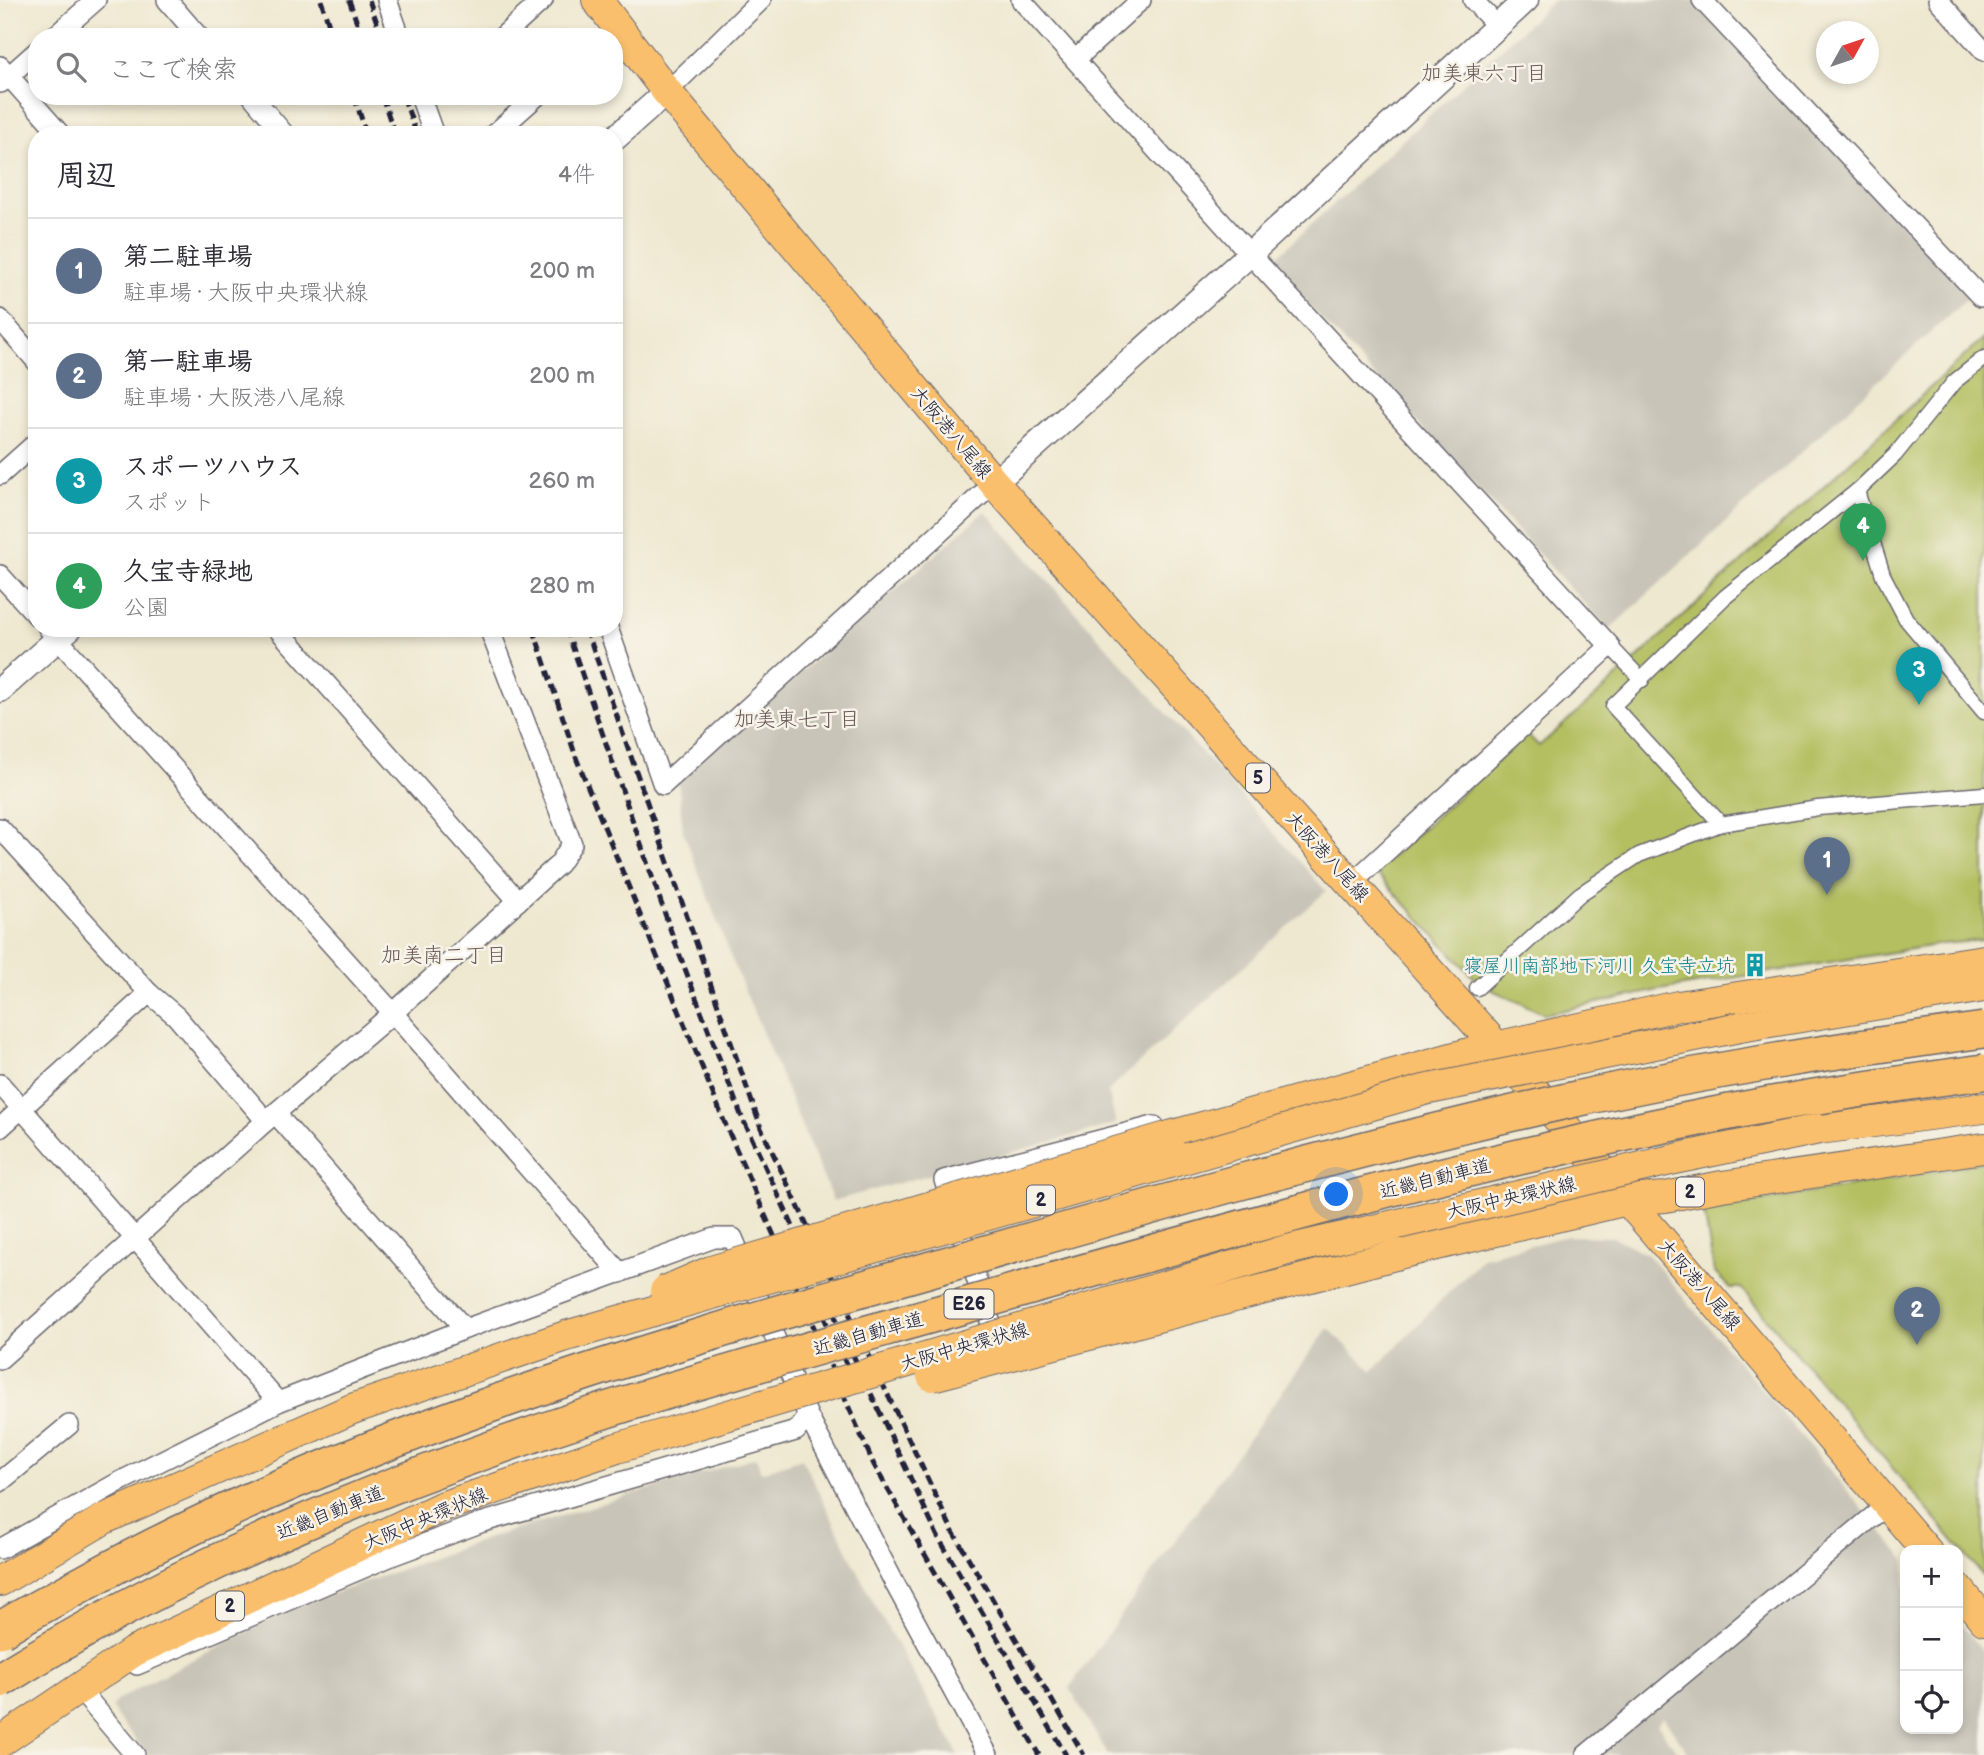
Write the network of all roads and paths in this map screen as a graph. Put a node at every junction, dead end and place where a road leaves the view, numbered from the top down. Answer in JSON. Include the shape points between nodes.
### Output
{"nodes":[{"id":1,"x":96,"y":0,"type":"edge"},
{"id":2,"x":167,"y":0,"type":"edge"},
{"id":3,"x":387,"y":0,"type":"edge"},
{"id":4,"x":543,"y":0,"type":"edge"},
{"id":5,"x":597,"y":0,"type":"edge"},
{"id":6,"x":761,"y":0,"type":"edge"},
{"id":7,"x":1021,"y":0,"type":"edge"},
{"id":8,"x":1141,"y":0,"type":"edge"},
{"id":9,"x":1473,"y":0,"type":"edge"},
{"id":10,"x":1526,"y":0,"type":"edge"},
{"id":11,"x":1702,"y":0,"type":"edge"},
{"id":12,"x":1938,"y":0,"type":"edge"},
{"id":13,"x":1497,"y":27,"type":"junction"},
{"id":14,"x":64,"y":28,"type":"edge"},
{"id":15,"x":192,"y":28,"type":"edge"},
{"id":16,"x":397,"y":28,"type":"edge"},
{"id":17,"x":512,"y":28,"type":"edge"},
{"id":18,"x":609,"y":28,"type":"edge"},
{"id":19,"x":623,"y":45,"type":"edge"},
{"id":20,"x":1984,"y":51,"type":"edge"},
{"id":21,"x":28,"y":57,"type":"edge"},
{"id":22,"x":1076,"y":59,"type":"junction"},
{"id":23,"x":3,"y":75,"type":"edge"},
{"id":24,"x":667,"y":92,"type":"junction"},
{"id":25,"x":28,"y":101,"type":"edge"},
{"id":26,"x":32,"y":105,"type":"edge"},
{"id":27,"x":260,"y":105,"type":"edge"},
{"id":28,"x":428,"y":105,"type":"edge"},
{"id":29,"x":524,"y":105,"type":"edge"},
{"id":30,"x":52,"y":126,"type":"edge"},
{"id":31,"x":277,"y":126,"type":"edge"},
{"id":32,"x":432,"y":126,"type":"edge"},
{"id":33,"x":502,"y":126,"type":"edge"},
{"id":34,"x":623,"y":131,"type":"edge"},
{"id":35,"x":1250,"y":254,"type":"junction"},
{"id":36,"x":1981,"y":297,"type":"dead end"},
{"id":37,"x":0,"y":319,"type":"edge"},
{"id":38,"x":28,"y":352,"type":"edge"},
{"id":39,"x":1984,"y":358,"type":"edge"},
{"id":40,"x":28,"y":450,"type":"edge"},
{"id":41,"x":0,"y":475,"type":"edge"},
{"id":42,"x":994,"y":482,"type":"junction"},
{"id":43,"x":1857,"y":491,"type":"junction"},
{"id":44,"x":0,"y":575,"type":"edge"},
{"id":45,"x":28,"y":606,"type":"edge"},
{"id":46,"x":54,"y":637,"type":"edge"},
{"id":47,"x":63,"y":637,"type":"edge"},
{"id":48,"x":285,"y":637,"type":"edge"},
{"id":49,"x":492,"y":637,"type":"edge"},
{"id":50,"x":611,"y":637,"type":"edge"},
{"id":51,"x":1609,"y":646,"type":"junction"},
{"id":52,"x":1642,"y":680,"type":"junction"},
{"id":53,"x":0,"y":690,"type":"edge"},
{"id":54,"x":1984,"y":712,"type":"edge"},
{"id":55,"x":1984,"y":794,"type":"edge"},
{"id":56,"x":1721,"y":824,"type":"junction"},
{"id":57,"x":0,"y":828,"type":"edge"},
{"id":58,"x":1352,"y":883,"type":"junction"},
{"id":59,"x":518,"y":901,"type":"junction"},
{"id":60,"x":1984,"y":960,"type":"edge"},
{"id":61,"x":1984,"y":987,"type":"edge"},
{"id":62,"x":1477,"y":988,"type":"dead end"},
{"id":63,"x":149,"y":993,"type":"junction"},
{"id":64,"x":393,"y":1013,"type":"junction"},
{"id":65,"x":1984,"y":1030,"type":"edge"},
{"id":66,"x":1497,"y":1047,"type":"junction"},
{"id":67,"x":1984,"y":1072,"type":"edge"},
{"id":68,"x":0,"y":1084,"type":"edge"},
{"id":69,"x":1347,"y":1088,"type":"junction"},
{"id":70,"x":22,"y":1108,"type":"junction"},
{"id":71,"x":1984,"y":1108,"type":"edge"},
{"id":72,"x":271,"y":1117,"type":"junction"},
{"id":73,"x":0,"y":1128,"type":"edge"},
{"id":74,"x":1984,"y":1148,"type":"edge"},
{"id":75,"x":1628,"y":1200,"type":"junction"},
{"id":76,"x":135,"y":1238,"type":"junction"},
{"id":77,"x":1399,"y":1254,"type":"junction"},
{"id":78,"x":620,"y":1273,"type":"junction"},
{"id":79,"x":465,"y":1329,"type":"junction"},
{"id":80,"x":566,"y":1336,"type":"junction"},
{"id":81,"x":0,"y":1359,"type":"edge"},
{"id":82,"x":278,"y":1402,"type":"junction"},
{"id":83,"x":808,"y":1416,"type":"junction"},
{"id":84,"x":69,"y":1425,"type":"dead end"},
{"id":85,"x":617,"y":1448,"type":"junction"},
{"id":86,"x":0,"y":1482,"type":"edge"},
{"id":87,"x":1888,"y":1504,"type":"junction"},
{"id":88,"x":1922,"y":1545,"type":"edge"},
{"id":89,"x":0,"y":1549,"type":"edge"},
{"id":90,"x":0,"y":1581,"type":"edge"},
{"id":91,"x":1963,"y":1594,"type":"edge"},
{"id":92,"x":1984,"y":1620,"type":"edge"},
{"id":93,"x":0,"y":1630,"type":"edge"},
{"id":94,"x":0,"y":1680,"type":"edge"},
{"id":95,"x":80,"y":1690,"type":"junction"},
{"id":96,"x":0,"y":1742,"type":"edge"},
{"id":97,"x":131,"y":1754,"type":"edge"},
{"id":98,"x":988,"y":1755,"type":"edge"},
{"id":99,"x":1587,"y":1755,"type":"edge"}],
"edges":[{"from":1,"to":14,"type":"street"},
{"from":2,"to":15,"type":"street"},
{"from":3,"to":16,"type":"street"},
{"from":4,"to":17,"type":"street"},
{"from":5,"to":18,"type":"main road","name":"大阪港八尾線","number":"5"},
{"from":6,"to":24,"type":"street"},
{"from":7,"to":22,"type":"street"},
{"from":8,"to":22,"type":"street"},
{"from":9,"to":13,"type":"street"},
{"from":10,"to":13,"type":"street"},
{"from":11,"to":36,"type":"street"},
{"from":12,"to":20,"type":"street"},
{"from":13,"to":35,"type":"street"},
{"from":19,"to":24,"type":"main road","name":"大阪港八尾線","number":"5"},
{"from":21,"to":23,"type":"street"},
{"from":22,"to":35,"type":"street"},
{"from":23,"to":25,"type":"street"},
{"from":24,"to":34,"type":"street"},
{"from":24,"to":42,"type":"main road","name":"大阪港八尾線","number":"5"},
{"from":26,"to":30,"type":"street"},
{"from":27,"to":31,"type":"street"},
{"from":28,"to":32,"type":"street"},
{"from":29,"to":33,"type":"street"},
{"from":35,"to":42,"type":"street"},
{"from":35,"to":51,"type":"street"},
{"from":37,"to":38,"type":"street"},
{"from":39,"to":43,"type":"street","via":[[1954,382],[1895,456]]},
{"from":40,"to":41,"type":"street"},
{"from":42,"to":50,"type":"street","via":[[663,785]]},
{"from":42,"to":58,"type":"main road","name":"大阪港八尾線","number":"5"},
{"from":43,"to":52,"type":"street","via":[[1725,597]]},
{"from":43,"to":54,"type":"street","via":[[1883,575],[1906,619]]},
{"from":44,"to":45,"type":"street"},
{"from":46,"to":53,"type":"street"},
{"from":47,"to":64,"type":"street"},
{"from":48,"to":59,"type":"street"},
{"from":49,"to":59,"type":"street","via":[[572,844],[559,864]]},
{"from":51,"to":52,"type":"street"},
{"from":51,"to":58,"type":"street"},
{"from":52,"to":56,"type":"street","via":[[1614,706]]},
{"from":55,"to":56,"type":"street","via":[[1818,808]]},
{"from":56,"to":62,"type":"street","via":[[1639,855],[1580,894]]},
{"from":57,"to":63,"type":"street"},
{"from":58,"to":66,"type":"main road","name":"大阪港八尾線","number":"5"},
{"from":59,"to":64,"type":"street"},
{"from":60,"to":66,"type":"main road","number":"2","via":[[1678,1006]]},
{"from":61,"to":80,"type":"main road","number":"2","bridge":true,"via":[[1740,1027],[1424,1090]]},
{"from":63,"to":70,"type":"street"},
{"from":63,"to":72,"type":"street"},
{"from":64,"to":72,"type":"street"},
{"from":64,"to":78,"type":"street"},
{"from":65,"to":93,"type":"highway","number":"E26","bridge":true,"via":[[1723,1070],[1573,1099],[1101,1220],[727,1326],[432,1425],[279,1486],[140,1552]]},
{"from":66,"to":69,"type":"main road","number":"2"},
{"from":66,"to":75,"type":"main road","name":"大阪港八尾線","number":"5"},
{"from":67,"to":94,"type":"highway","name":"近畿自動車道","number":"E26","bridge":true,"via":[[1737,1110],[1425,1179],[1093,1269],[590,1415],[298,1523],[165,1587]]},
{"from":68,"to":70,"type":"street"},
{"from":69,"to":77,"type":"street","via":[[1265,1097],[944,1180],[1006,1369],[1331,1280]]},
{"from":69,"to":80,"type":"main road","number":"2","bridge":true,"via":[[711,1271]]},
{"from":70,"to":73,"type":"street"},
{"from":70,"to":76,"type":"street"},
{"from":71,"to":85,"type":"main road","name":"大阪中央環状線","number":"2","bridge":true,"via":[[1819,1129],[1287,1250]]},
{"from":72,"to":76,"type":"street"},
{"from":72,"to":79,"type":"street"},
{"from":74,"to":75,"type":"main road","number":"2"},
{"from":75,"to":77,"type":"main road","number":"2"},
{"from":75,"to":87,"type":"main road","name":"大阪港八尾線","number":"5"},
{"from":76,"to":81,"type":"street"},
{"from":76,"to":82,"type":"street"},
{"from":77,"to":85,"type":"main road","number":"2","bridge":true,"via":[[910,1382],[675,1450]]},
{"from":78,"to":79,"type":"street"},
{"from":78,"to":83,"type":"street","via":[[714,1238],[733,1238]]},
{"from":79,"to":82,"type":"street"},
{"from":80,"to":90,"type":"main road","number":"2","bridge":true,"via":[[352,1409],[104,1520]]},
{"from":82,"to":89,"type":"street","via":[[119,1482]]},
{"from":83,"to":95,"type":"street","via":[[796,1430],[480,1523],[394,1555]]},
{"from":83,"to":98,"type":"street"},
{"from":84,"to":86,"type":"street"},
{"from":85,"to":95,"type":"main road","name":"大阪中央環状線","number":"2","bridge":true,"via":[[441,1507],[133,1652]]},
{"from":87,"to":88,"type":"main road","name":"大阪港八尾線","number":"5"},
{"from":87,"to":99,"type":"street"},
{"from":91,"to":92,"type":"main road"},
{"from":95,"to":96,"type":"main road","name":"大阪中央環状線","number":"2"},
{"from":95,"to":97,"type":"street"}]}
